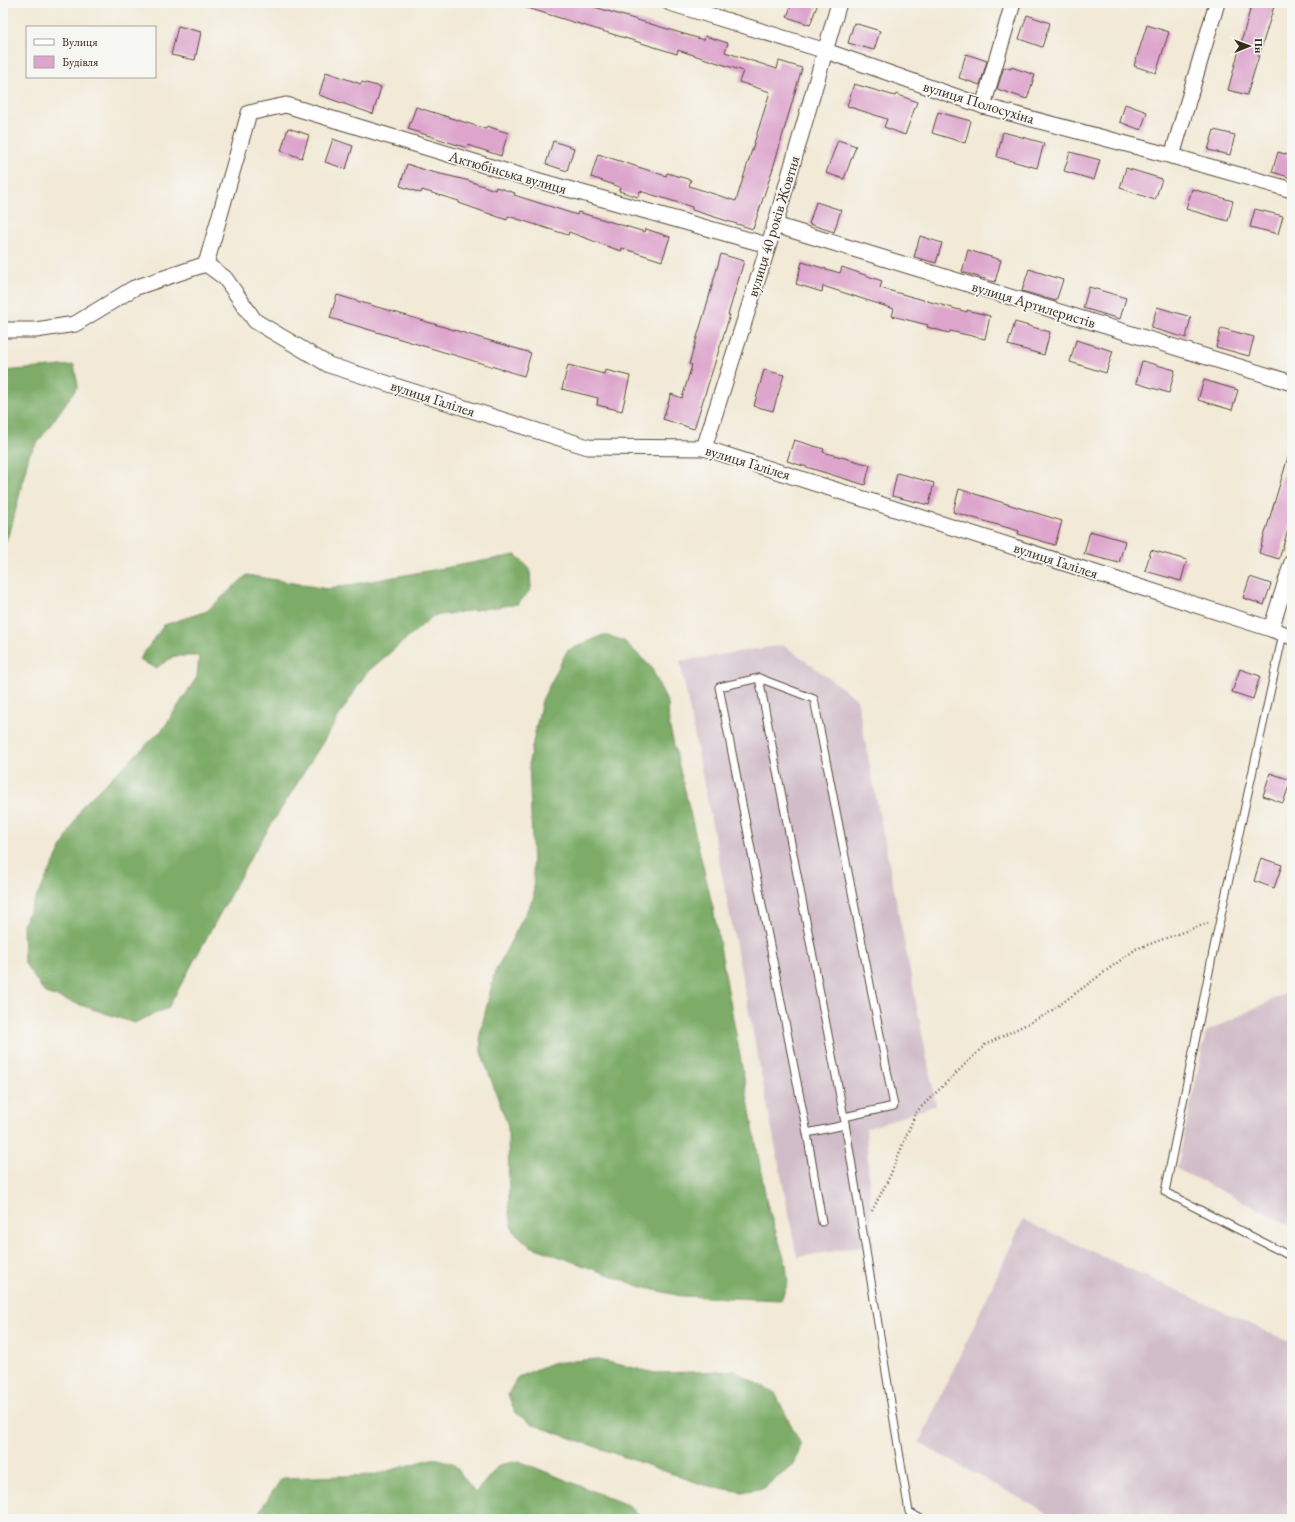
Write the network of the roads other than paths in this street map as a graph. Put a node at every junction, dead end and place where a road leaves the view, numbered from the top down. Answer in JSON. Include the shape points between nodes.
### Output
{"nodes":[{"id":1,"x":670,"y":3,"type":"edge"},
{"id":2,"x":839,"y":3,"type":"edge"},
{"id":3,"x":1013,"y":3,"type":"edge"},
{"id":4,"x":1217,"y":3,"type":"edge"},
{"id":5,"x":685,"y":5,"type":"edge"},
{"id":6,"x":826,"y":51,"type":"junction"},
{"id":7,"x":983,"y":106,"type":"junction"},
{"id":8,"x":1172,"y":156,"type":"junction"},
{"id":9,"x":1292,"y":190,"type":"edge"},
{"id":10,"x":775,"y":225,"type":"junction"},
{"id":11,"x":768,"y":245,"type":"junction"},
{"id":12,"x":206,"y":264,"type":"junction"},
{"id":13,"x":3,"y":330,"type":"edge"},
{"id":14,"x":1292,"y":383,"type":"edge"},
{"id":15,"x":704,"y":448,"type":"junction"},
{"id":16,"x":1292,"y":562,"type":"edge"},
{"id":17,"x":1282,"y":634,"type":"edge"},
{"id":18,"x":759,"y":678,"type":"junction"},
{"id":19,"x":845,"y":1121,"type":"junction"},
{"id":20,"x":807,"y":1133,"type":"junction"},
{"id":21,"x":822,"y":1222,"type":"dead end"},
{"id":22,"x":1292,"y":1257,"type":"edge"},
{"id":23,"x":921,"y":1519,"type":"edge"}],
"edges":[{"from":1,"to":5,"type":"street","name":"вулиця Полосухіна"},
{"from":2,"to":6,"type":"street","name":"вулиця 40 років Жовтня"},
{"from":3,"to":7,"type":"street"},
{"from":4,"to":8,"type":"street"},
{"from":5,"to":6,"type":"street","name":"вулиця Полосухіна"},
{"from":6,"to":7,"type":"street","name":"вулиця Полосухіна"},
{"from":6,"to":10,"type":"street","name":"вулиця 40 років Жовтня"},
{"from":7,"to":8,"type":"street","name":"вулиця Полосухіна"},
{"from":8,"to":9,"type":"street","name":"вулиця Полосухіна"},
{"from":10,"to":11,"type":"street","name":"вулиця 40 років Жовтня"},
{"from":10,"to":14,"type":"street","name":"вулиця Артилеристів"},
{"from":11,"to":12,"type":"street","name":"Актюбінська вулиця","via":[[511,173],[286,105],[248,113]]},
{"from":11,"to":15,"type":"street","name":"вулиця 40 років Жовтня"},
{"from":12,"to":13,"type":"street","via":[[134,288],[75,324],[36,330]]},
{"from":12,"to":15,"type":"street","name":"вулиця Галілея","via":[[224,278],[255,321],[328,365],[588,447]]},
{"from":15,"to":17,"type":"street","name":"вулиця Галілея"},
{"from":16,"to":17,"type":"street"},
{"from":17,"to":22,"type":"lane","via":[[1220,919],[1165,1192]]},
{"from":18,"to":19,"type":"lane"},
{"from":18,"to":19,"type":"lane","via":[[814,699],[891,1090],[894,1106]]},
{"from":18,"to":20,"type":"lane","via":[[719,687]]},
{"from":19,"to":20,"type":"lane"},
{"from":19,"to":23,"type":"lane","via":[[909,1512]]},
{"from":20,"to":21,"type":"lane"}]}
